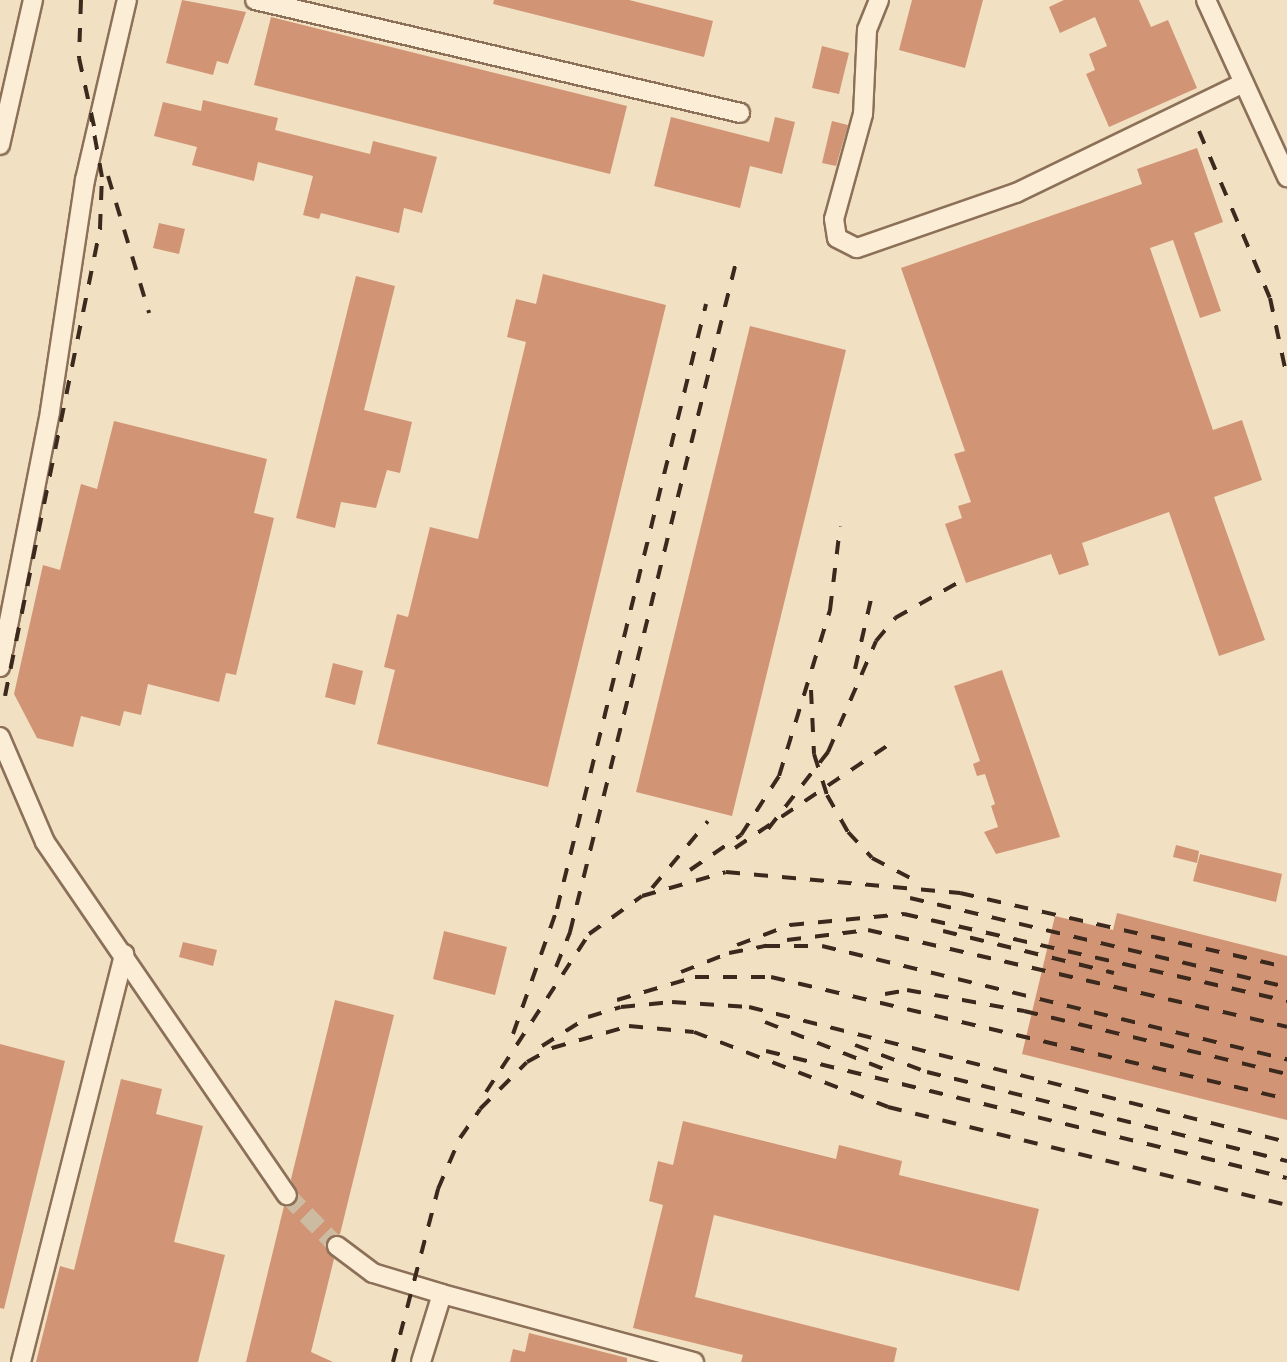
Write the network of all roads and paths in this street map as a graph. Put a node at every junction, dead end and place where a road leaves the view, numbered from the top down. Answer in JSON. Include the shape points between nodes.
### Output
{"nodes":[{"id":1,"x":33,"y":0,"type":"edge"},
{"id":2,"x":127,"y":0,"type":"edge"},
{"id":3,"x":255,"y":0,"type":"edge"},
{"id":4,"x":879,"y":0,"type":"edge"},
{"id":5,"x":1206,"y":0,"type":"edge"},
{"id":6,"x":1244,"y":83,"type":"junction"},
{"id":7,"x":740,"y":113,"type":"dead end"},
{"id":8,"x":0,"y":145,"type":"edge"},
{"id":9,"x":1287,"y":177,"type":"edge"},
{"id":10,"x":0,"y":667,"type":"edge"},
{"id":11,"x":0,"y":737,"type":"edge"},
{"id":12,"x":124,"y":954,"type":"junction"},
{"id":13,"x":287,"y":1195,"type":"tunnel mouth"},
{"id":14,"x":337,"y":1246,"type":"tunnel mouth"},
{"id":15,"x":442,"y":1294,"type":"junction"},
{"id":16,"x":21,"y":1362,"type":"edge"},
{"id":17,"x":421,"y":1362,"type":"edge"},
{"id":18,"x":694,"y":1362,"type":"edge"}],
"edges":[{"from":1,"to":8,"type":"street"},
{"from":2,"to":10,"type":"street","via":[[85,180],[50,411]]},
{"from":3,"to":7,"type":"street"},
{"from":4,"to":6,"type":"street","via":[[867,30],[863,114],[834,219],[837,238],[857,248],[1016,193]]},
{"from":5,"to":6,"type":"street"},
{"from":6,"to":9,"type":"street"},
{"from":11,"to":12,"type":"street","via":[[45,842]]},
{"from":12,"to":13,"type":"street"},
{"from":12,"to":16,"type":"street"},
{"from":14,"to":15,"type":"street","via":[[373,1273]]},
{"from":15,"to":17,"type":"street"},
{"from":15,"to":18,"type":"street"}]}
